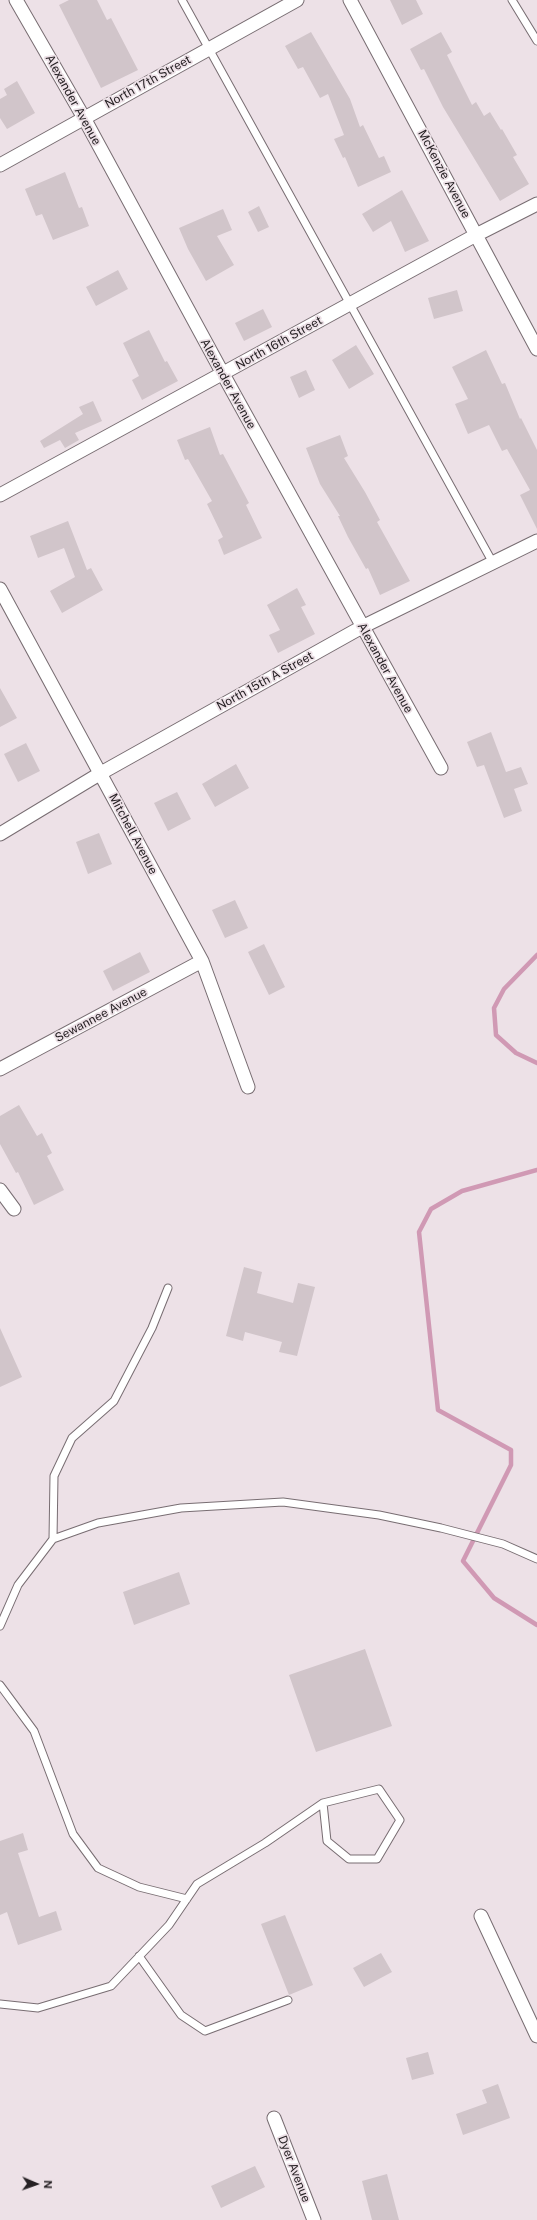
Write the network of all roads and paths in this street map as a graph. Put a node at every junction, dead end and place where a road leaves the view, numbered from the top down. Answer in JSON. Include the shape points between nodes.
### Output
{"nodes":[{"id":1,"x":16,"y":0,"type":"edge"},
{"id":2,"x":182,"y":0,"type":"edge"},
{"id":3,"x":297,"y":0,"type":"edge"},
{"id":4,"x":350,"y":0,"type":"edge"},
{"id":5,"x":512,"y":0,"type":"edge"},
{"id":6,"x":537,"y":41,"type":"edge"},
{"id":7,"x":209,"y":49,"type":"junction"},
{"id":8,"x":84,"y":118,"type":"junction"},
{"id":9,"x":0,"y":165,"type":"edge"},
{"id":10,"x":537,"y":204,"type":"edge"},
{"id":11,"x":476,"y":235,"type":"junction"},
{"id":12,"x":349,"y":305,"type":"junction"},
{"id":13,"x":537,"y":349,"type":"edge"},
{"id":14,"x":222,"y":374,"type":"junction"},
{"id":15,"x":0,"y":496,"type":"edge"},
{"id":16,"x":537,"y":541,"type":"edge"},
{"id":17,"x":493,"y":563,"type":"junction"},
{"id":18,"x":0,"y":589,"type":"edge"},
{"id":19,"x":362,"y":627,"type":"junction"},
{"id":20,"x":441,"y":768,"type":"dead end"},
{"id":21,"x":100,"y":773,"type":"junction"},
{"id":22,"x":0,"y":834,"type":"edge"},
{"id":23,"x":202,"y":961,"type":"junction"},
{"id":24,"x":0,"y":1069,"type":"edge"},
{"id":25,"x":248,"y":1087,"type":"dead end"},
{"id":26,"x":0,"y":1190,"type":"edge"},
{"id":27,"x":14,"y":1209,"type":"dead end"},
{"id":28,"x":168,"y":1288,"type":"dead end"},
{"id":29,"x":53,"y":1539,"type":"junction"},
{"id":30,"x":537,"y":1559,"type":"edge"},
{"id":31,"x":0,"y":1626,"type":"edge"},
{"id":32,"x":0,"y":1685,"type":"edge"},
{"id":33,"x":323,"y":1803,"type":"junction"},
{"id":34,"x":187,"y":1899,"type":"junction"},
{"id":35,"x":481,"y":1916,"type":"dead end"},
{"id":36,"x":139,"y":1956,"type":"junction"},
{"id":37,"x":288,"y":2000,"type":"dead end"},
{"id":38,"x":0,"y":2004,"type":"edge"},
{"id":39,"x":537,"y":2036,"type":"edge"},
{"id":40,"x":274,"y":2118,"type":"dead end"},
{"id":41,"x":314,"y":2220,"type":"edge"}],
"edges":[{"from":1,"to":8,"type":"street","name":"Alexander Avenue"},
{"from":2,"to":7,"type":"lane"},
{"from":3,"to":7,"type":"street","name":"North 17th Street"},
{"from":4,"to":11,"type":"street","name":"McKenzie Avenue"},
{"from":5,"to":6,"type":"lane"},
{"from":7,"to":8,"type":"street","name":"North 17th Street"},
{"from":7,"to":12,"type":"lane"},
{"from":8,"to":9,"type":"street","name":"North 17th Street"},
{"from":8,"to":14,"type":"street","name":"Alexander Avenue"},
{"from":10,"to":11,"type":"street","name":"North 16th Street"},
{"from":11,"to":12,"type":"street","name":"North 16th Street"},
{"from":11,"to":13,"type":"street","name":"McKenzie Avenue"},
{"from":12,"to":14,"type":"street","name":"North 16th Street"},
{"from":12,"to":17,"type":"lane"},
{"from":14,"to":15,"type":"street","name":"North 16th Street"},
{"from":14,"to":19,"type":"street","name":"Alexander Avenue"},
{"from":16,"to":17,"type":"street","name":"North 15th A Street"},
{"from":17,"to":19,"type":"street","name":"North 15th A Street"},
{"from":18,"to":21,"type":"street","name":"Mitchell Avenue"},
{"from":19,"to":20,"type":"street","name":"Alexander Avenue"},
{"from":19,"to":21,"type":"street","name":"North 15th A Street"},
{"from":21,"to":22,"type":"street","name":"North 15th A Street"},
{"from":21,"to":23,"type":"street","name":"Mitchell Avenue"},
{"from":23,"to":24,"type":"street","name":"Sewannee Avenue"},
{"from":23,"to":25,"type":"street","name":"Mitchell Avenue"},
{"from":26,"to":27,"type":"street"},
{"from":28,"to":29,"type":"lane","via":[[152,1328],[114,1401],[72,1438],[54,1476]]},
{"from":29,"to":30,"type":"lane","via":[[98,1523],[181,1508],[284,1502],[379,1515],[441,1528],[503,1544]]},
{"from":29,"to":31,"type":"lane","via":[[18,1585]]},
{"from":32,"to":34,"type":"lane","via":[[34,1731],[73,1834],[98,1868],[139,1887]]},
{"from":33,"to":33,"type":"lane","via":[[379,1789],[400,1820],[377,1859],[349,1859],[327,1841]]},
{"from":33,"to":34,"type":"lane","via":[[265,1843],[197,1884]]},
{"from":34,"to":36,"type":"lane","via":[[169,1925]]},
{"from":35,"to":39,"type":"street"},
{"from":36,"to":37,"type":"lane","via":[[181,2015],[205,2031]]},
{"from":36,"to":38,"type":"lane","via":[[111,1986],[38,2008]]},
{"from":40,"to":41,"type":"street","name":"Dyer Avenue"}]}
